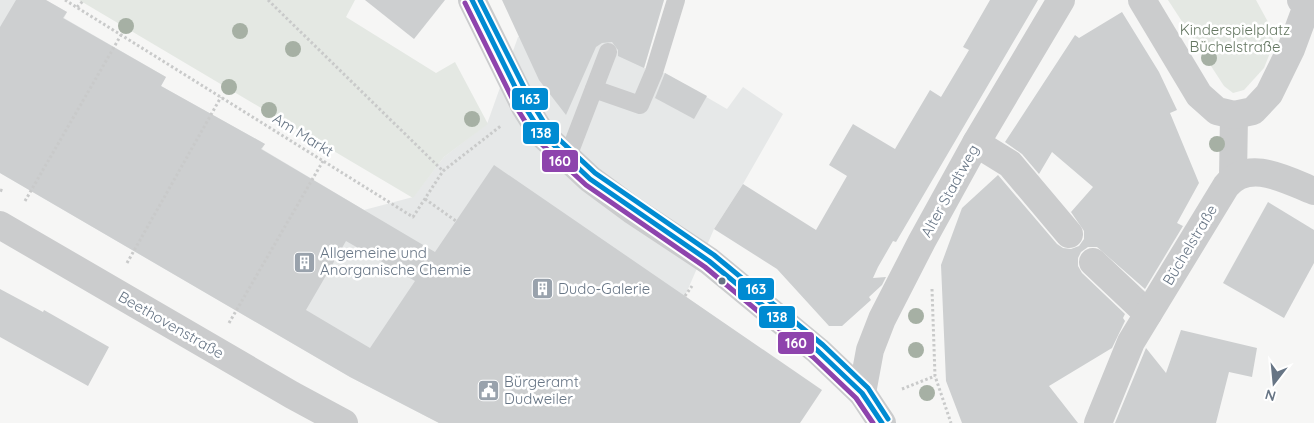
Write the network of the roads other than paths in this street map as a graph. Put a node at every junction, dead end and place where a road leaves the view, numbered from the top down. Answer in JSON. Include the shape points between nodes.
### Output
{"nodes":[{"id":1,"x":472,"y":0,"type":"edge"},
{"id":2,"x":676,"y":0,"type":"edge"},
{"id":3,"x":1061,"y":0,"type":"edge"},
{"id":4,"x":1142,"y":0,"type":"edge"},
{"id":5,"x":1307,"y":2,"type":"edge"},
{"id":6,"x":608,"y":52,"type":"dead end"},
{"id":7,"x":594,"y":89,"type":"junction"},
{"id":8,"x":1234,"y":114,"type":"junction"},
{"id":9,"x":976,"y":143,"type":"junction"},
{"id":10,"x":568,"y":159,"type":"junction"},
{"id":11,"x":1241,"y":174,"type":"junction"},
{"id":12,"x":1314,"y":191,"type":"edge"},
{"id":13,"x":0,"y":225,"type":"edge"},
{"id":14,"x":1068,"y":234,"type":"dead end"},
{"id":15,"x":1093,"y":262,"type":"dead end"},
{"id":16,"x":1148,"y":314,"type":"junction"},
{"id":17,"x":862,"y":393,"type":"junction"},
{"id":18,"x":344,"y":423,"type":"edge"},
{"id":19,"x":882,"y":423,"type":"edge"},
{"id":20,"x":1098,"y":423,"type":"edge"}],
"edges":[{"from":1,"to":10,"type":"street","via":[[525,107],[542,134]]},
{"from":2,"to":7,"type":"lane","via":[[654,72],[640,105]]},
{"from":3,"to":9,"type":"street","name":"Alter Stadtweg"},
{"from":4,"to":8,"type":"street","via":[[1199,95],[1216,111]]},
{"from":5,"to":8,"type":"street","via":[[1291,49],[1269,94],[1253,111]]},
{"from":6,"to":7,"type":"lane"},
{"from":7,"to":10,"type":"lane"},
{"from":8,"to":11,"type":"street"},
{"from":9,"to":14,"type":"street","via":[[1010,164]]},
{"from":9,"to":17,"type":"street","name":"Alter Stadtweg","via":[[882,319],[870,350]]},
{"from":10,"to":17,"type":"street","via":[[632,210],[709,261],[818,351]]},
{"from":11,"to":12,"type":"street","via":[[1264,172]]},
{"from":11,"to":16,"type":"street","name":"Büchelstraße","via":[[1226,186]]},
{"from":13,"to":18,"type":"street","name":"Beethovenstraße"},
{"from":15,"to":16,"type":"street"},
{"from":16,"to":20,"type":"street","name":"Büchelstraße","via":[[1132,342]]},
{"from":17,"to":19,"type":"street"}]}
